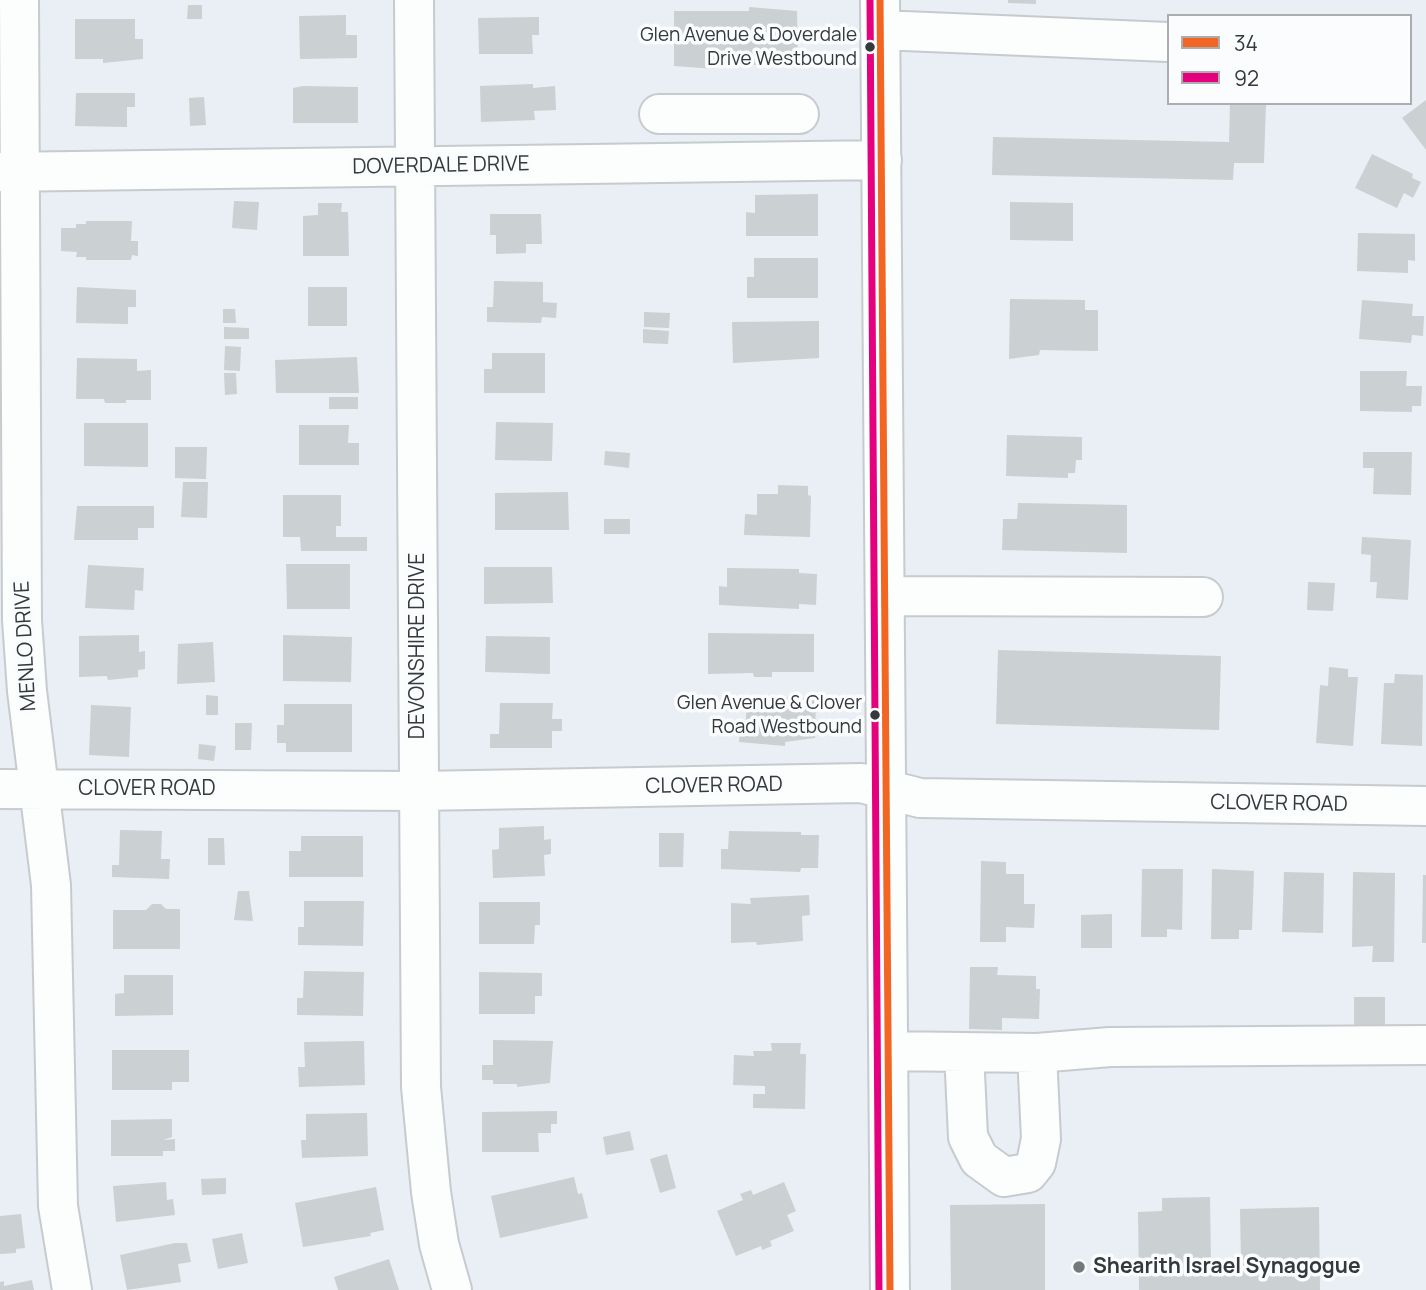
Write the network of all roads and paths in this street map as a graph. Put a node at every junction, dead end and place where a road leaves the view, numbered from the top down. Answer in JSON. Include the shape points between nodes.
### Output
{"nodes":[{"id":1,"x":19,"y":0,"type":"edge"},
{"id":2,"x":414,"y":0,"type":"edge"},
{"id":3,"x":880,"y":15,"type":"edge"},
{"id":4,"x":1167,"y":42,"type":"edge"},
{"id":5,"x":732,"y":113,"type":"junction"},
{"id":6,"x":659,"y":114,"type":"dead end"},
{"id":7,"x":799,"y":114,"type":"dead end"},
{"id":8,"x":881,"y":160,"type":"junction"},
{"id":9,"x":732,"y":162,"type":"junction"},
{"id":10,"x":415,"y":166,"type":"junction"},
{"id":11,"x":10,"y":172,"type":"edge"},
{"id":12,"x":885,"y":596,"type":"junction"},
{"id":13,"x":1203,"y":597,"type":"dead end"},
{"id":14,"x":0,"y":789,"type":"edge"},
{"id":15,"x":38,"y":789,"type":"junction"},
{"id":16,"x":886,"y":790,"type":"junction"},
{"id":17,"x":419,"y":791,"type":"junction"},
{"id":18,"x":1426,"y":806,"type":"edge"},
{"id":19,"x":1426,"y":1045,"type":"edge"},
{"id":20,"x":888,"y":1051,"type":"junction"},
{"id":21,"x":964,"y":1052,"type":"junction"},
{"id":22,"x":1037,"y":1053,"type":"junction"},
{"id":23,"x":72,"y":1290,"type":"edge"},
{"id":24,"x":452,"y":1290,"type":"edge"},
{"id":25,"x":890,"y":1290,"type":"edge"}],
"edges":[{"from":1,"to":11,"type":"street","name":"MENLO DRIVE"},
{"from":2,"to":10,"type":"street","name":"DEVONSHIRE DRIVE"},
{"from":3,"to":4,"type":"street"},
{"from":3,"to":8,"type":"street"},
{"from":5,"to":6,"type":"street"},
{"from":5,"to":7,"type":"street"},
{"from":5,"to":9,"type":"street"},
{"from":8,"to":9,"type":"street","name":"DOVERDALE DRIVE"},
{"from":8,"to":12,"type":"street"},
{"from":9,"to":10,"type":"street","name":"DOVERDALE DRIVE"},
{"from":10,"to":11,"type":"street","name":"DOVERDALE DRIVE"},
{"from":10,"to":17,"type":"street","name":"DEVONSHIRE DRIVE"},
{"from":11,"to":15,"type":"street","name":"MENLO DRIVE","via":[[22,620]]},
{"from":12,"to":13,"type":"street"},
{"from":12,"to":16,"type":"street"},
{"from":14,"to":15,"type":"street","name":"CLOVER ROAD"},
{"from":15,"to":17,"type":"street","name":"CLOVER ROAD"},
{"from":15,"to":23,"type":"street","name":"MENLO DRIVE","via":[[52,899],[58,1206]]},
{"from":16,"to":17,"type":"street","name":"CLOVER ROAD","via":[[861,783]]},
{"from":16,"to":18,"type":"street","name":"CLOVER ROAD","via":[[920,798]]},
{"from":16,"to":20,"type":"street"},
{"from":17,"to":24,"type":"street","name":"DEVONSHIRE DRIVE","via":[[423,1125],[439,1244]]},
{"from":19,"to":22,"type":"street","via":[[1110,1047]]},
{"from":20,"to":21,"type":"street"},
{"from":20,"to":25,"type":"street"},
{"from":21,"to":22,"type":"street"},
{"from":21,"to":22,"type":"street","via":[[968,1137],[979,1160],[1004,1177],[1028,1173],[1036,1163],[1041,1139]]}]}
